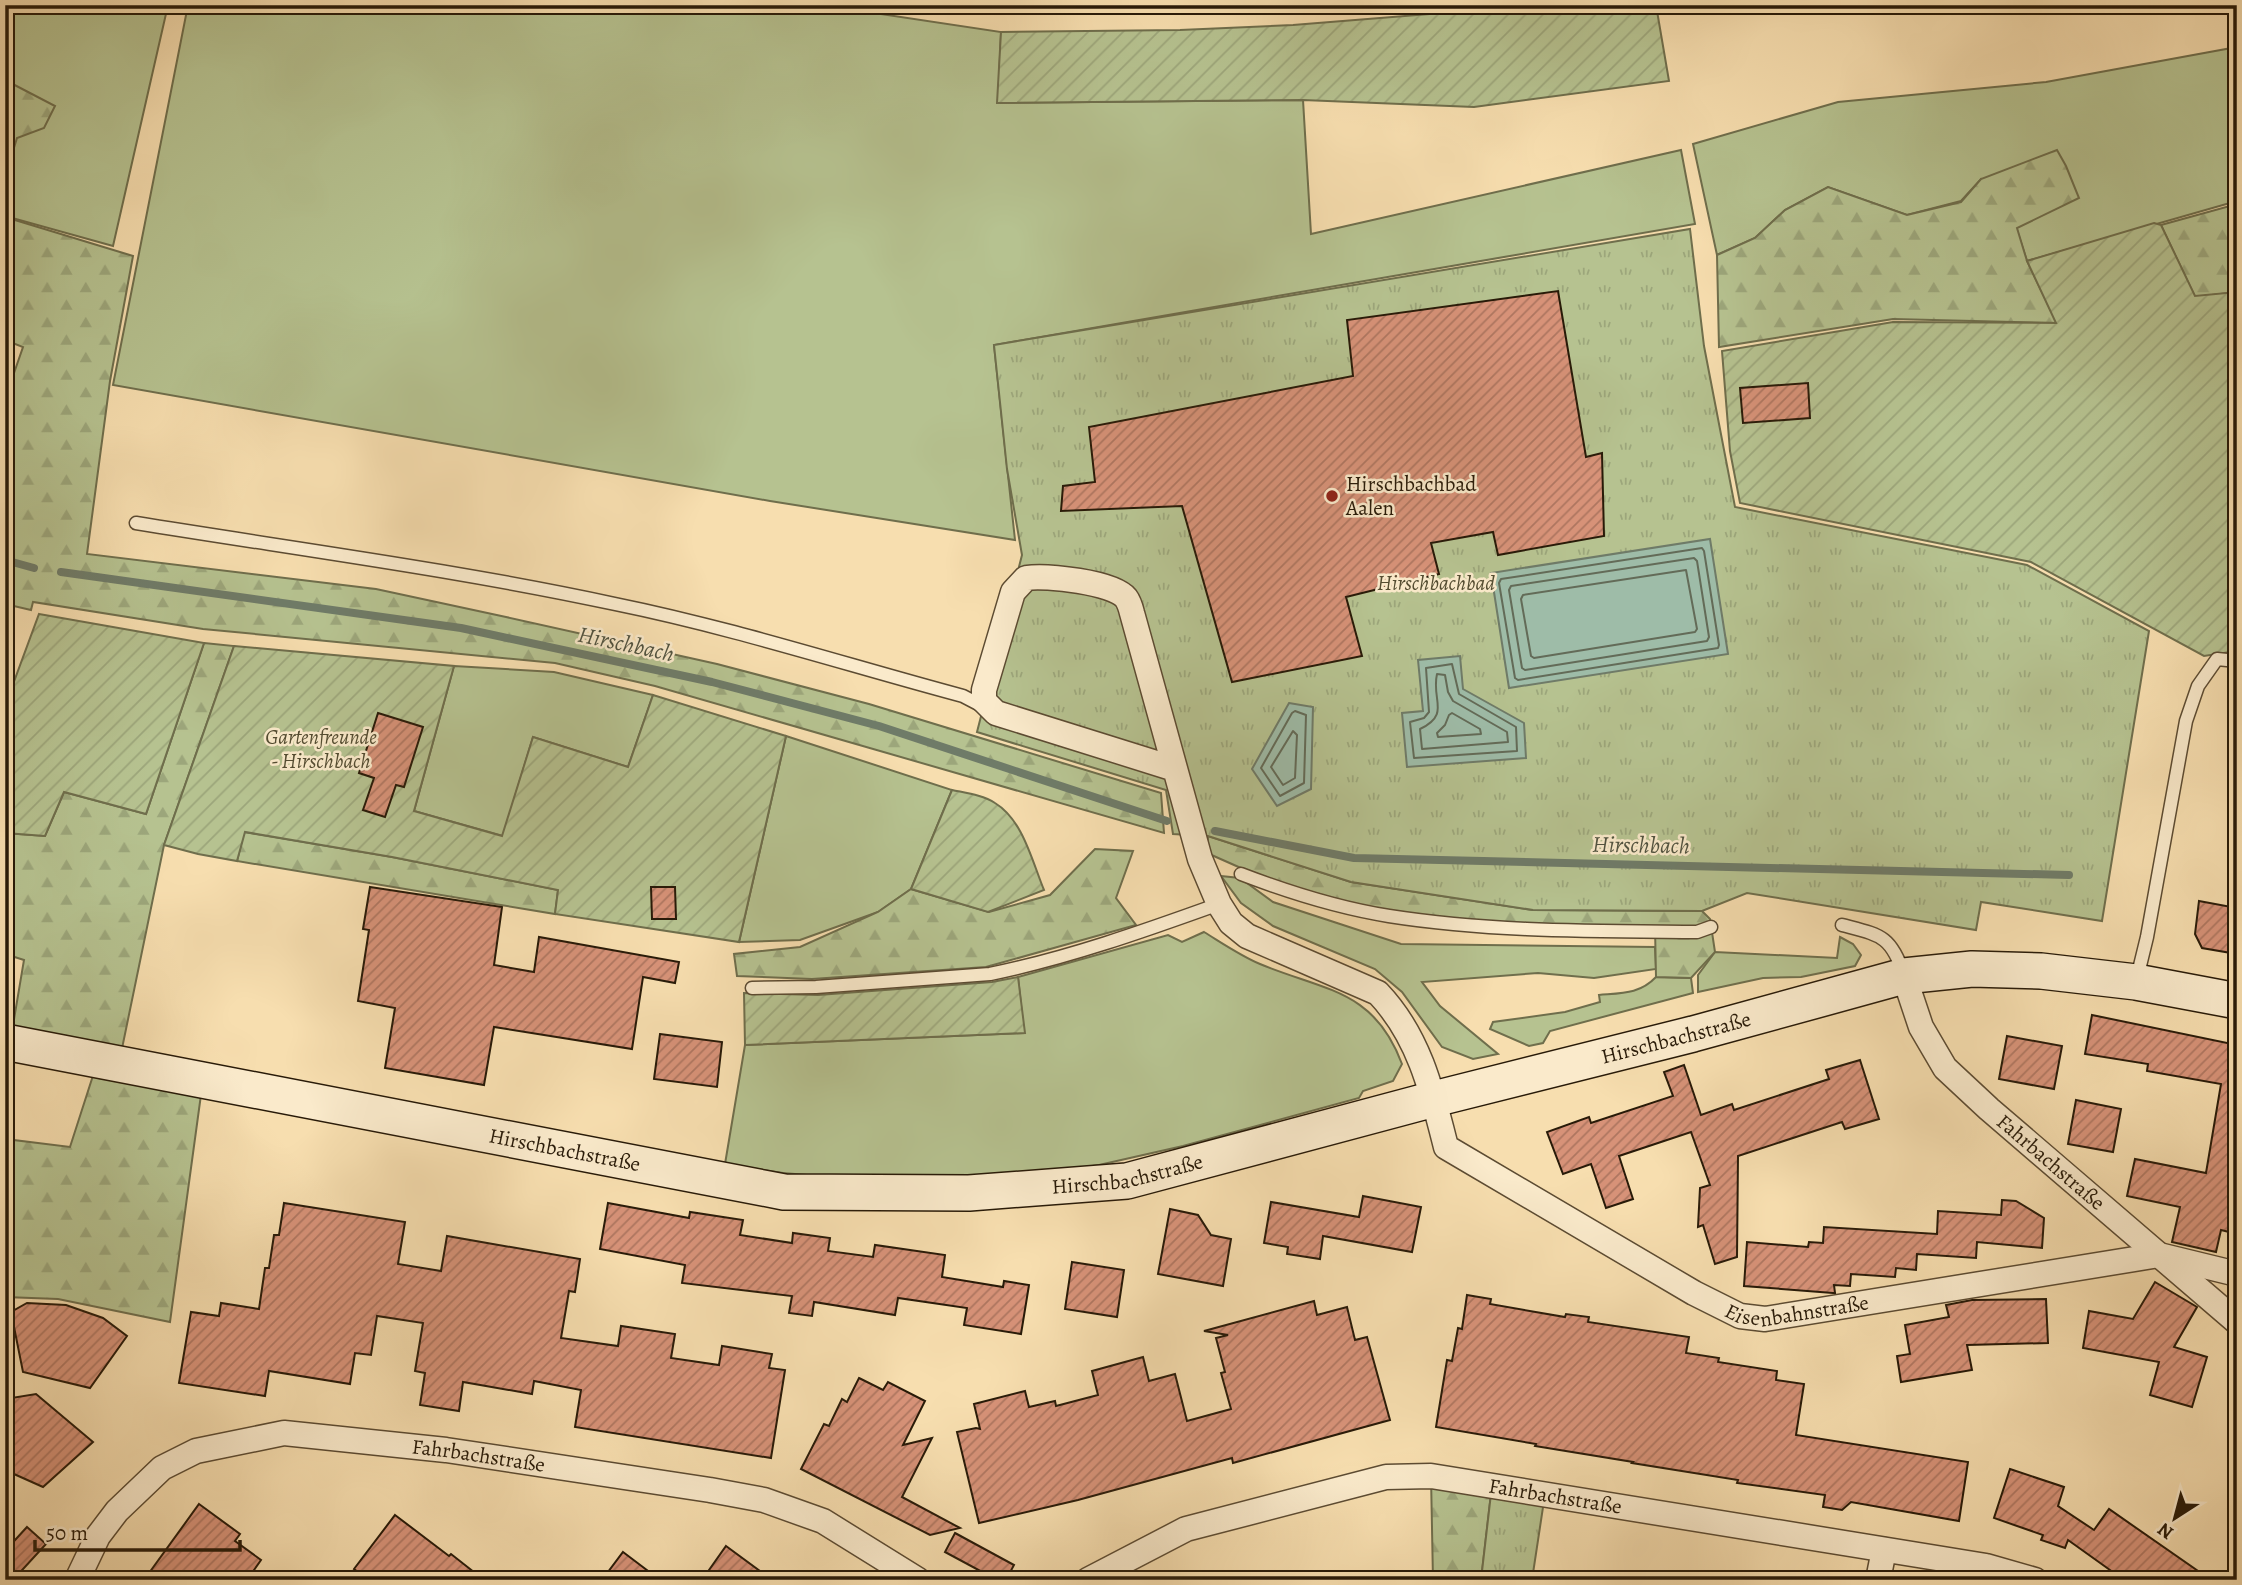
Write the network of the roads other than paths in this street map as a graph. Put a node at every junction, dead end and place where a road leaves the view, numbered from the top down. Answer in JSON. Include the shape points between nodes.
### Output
{"nodes":[{"id":1,"x":136,"y":523,"type":"dead end"},
{"id":2,"x":2237,"y":661,"type":"edge"},
{"id":3,"x":996,"y":713,"type":"junction"},
{"id":4,"x":1175,"y":769,"type":"junction"},
{"id":5,"x":1241,"y":874,"type":"dead end"},
{"id":6,"x":1219,"y":904,"type":"junction"},
{"id":7,"x":1842,"y":925,"type":"dead end"},
{"id":8,"x":1711,"y":927,"type":"dead end"},
{"id":9,"x":1904,"y":976,"type":"junction"},
{"id":10,"x":2136,"y":982,"type":"junction"},
{"id":11,"x":752,"y":988,"type":"dead end"},
{"id":12,"x":2237,"y":1001,"type":"edge"},
{"id":13,"x":5,"y":1042,"type":"edge"},
{"id":14,"x":1434,"y":1099,"type":"junction"},
{"id":15,"x":2159,"y":1255,"type":"junction"},
{"id":16,"x":2237,"y":1274,"type":"edge"},
{"id":17,"x":2237,"y":1321,"type":"edge"},
{"id":18,"x":1884,"y":1550,"type":"junction"},
{"id":19,"x":77,"y":1580,"type":"edge"},
{"id":20,"x":918,"y":1580,"type":"edge"},
{"id":21,"x":1088,"y":1580,"type":"edge"},
{"id":22,"x":1878,"y":1580,"type":"edge"},
{"id":23,"x":2035,"y":1580,"type":"edge"}],
"edges":[{"from":1,"to":3,"type":"lane","via":[[617,604],[963,696]]},
{"from":2,"to":10,"type":"lane","via":[[2217,659],[2198,687],[2186,722]]},
{"from":3,"to":4,"type":"street"},
{"from":3,"to":4,"type":"street","name":"Eisenbahnstraße","via":[[984,701],[984,690],[1013,592],[1026,578],[1041,576],[1113,588],[1126,598],[1132,613]]},
{"from":4,"to":6,"type":"street","name":"Eisenbahnstraße","via":[[1200,859]]},
{"from":5,"to":8,"type":"lane","via":[[1387,916],[1478,927],[1697,932]]},
{"from":6,"to":11,"type":"lane","via":[[1140,933],[990,974]]},
{"from":6,"to":14,"type":"street","name":"Eisenbahnstraße","via":[[1247,936],[1378,993],[1418,1049]]},
{"from":7,"to":9,"type":"lane","via":[[1879,935],[1896,951]]},
{"from":9,"to":10,"type":"street","name":"Hirschbachstraße","via":[[2013,970]]},
{"from":9,"to":14,"type":"street","name":"Hirschbachstraße"},
{"from":9,"to":15,"type":"street","name":"Fahrbachstraße","via":[[1922,1027],[1945,1068]]},
{"from":10,"to":12,"type":"street","name":"Hirschbachstraße"},
{"from":13,"to":14,"type":"street","name":"Hirschbachstraße","via":[[784,1192],[969,1193],[1127,1181]]},
{"from":14,"to":15,"type":"street","name":"Eisenbahnstraße","via":[[1446,1147],[1740,1316],[1765,1319]]},
{"from":15,"to":16,"type":"street","name":"Eisenbahnstraße"},
{"from":15,"to":17,"type":"street","name":"Fahrbachstraße"},
{"from":18,"to":21,"type":"street","name":"Fahrbachstraße","via":[[1431,1475],[1386,1477],[1186,1529]]},
{"from":18,"to":22,"type":"street"},
{"from":18,"to":23,"type":"street","name":"Fahrbachstraße","via":[[1986,1566]]},
{"from":19,"to":20,"type":"street","name":"Fahrbachstraße","via":[[98,1536],[162,1468],[196,1451],[284,1433],[446,1450],[764,1500],[823,1521]]}]}
